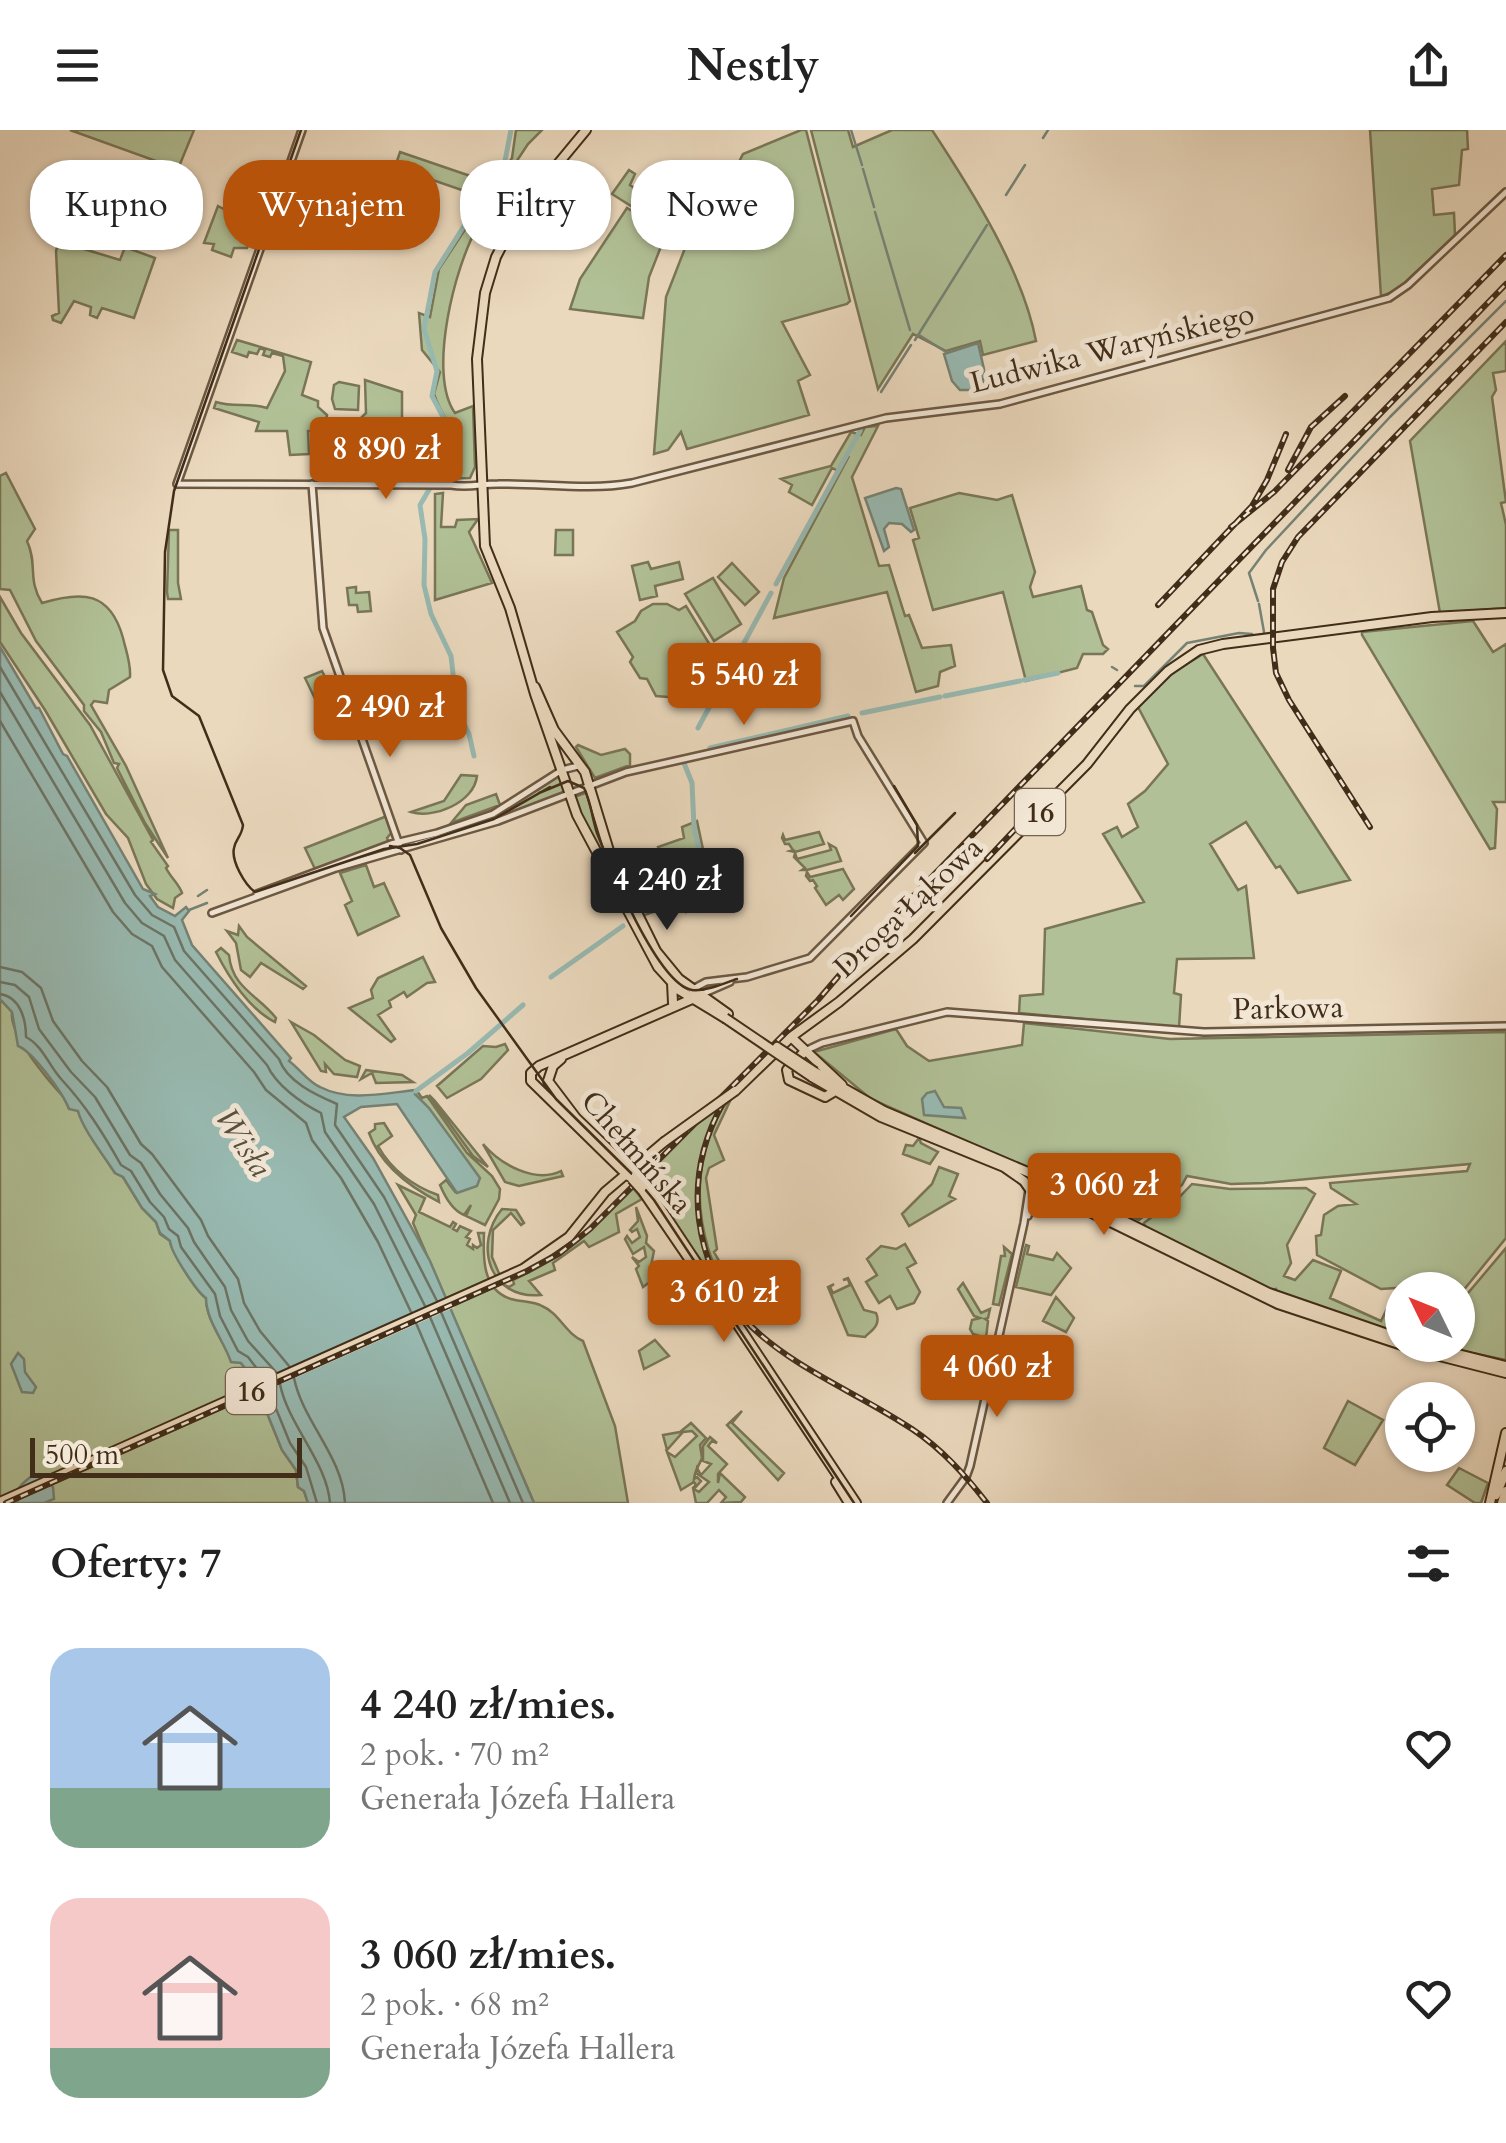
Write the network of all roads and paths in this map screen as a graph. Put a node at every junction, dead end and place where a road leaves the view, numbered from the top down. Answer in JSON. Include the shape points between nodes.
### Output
{"nodes":[{"id":1,"x":302,"y":130,"type":"edge"},
{"id":2,"x":586,"y":130,"type":"edge"},
{"id":3,"x":1506,"y":192,"type":"edge"},
{"id":4,"x":312,"y":484,"type":"junction"},
{"id":5,"x":484,"y":486,"type":"junction"},
{"id":6,"x":1506,"y":612,"type":"edge"},
{"id":7,"x":535,"y":687,"type":"junction"},
{"id":8,"x":582,"y":766,"type":"junction"},
{"id":9,"x":562,"y":770,"type":"junction"},
{"id":10,"x":590,"y":786,"type":"junction"},
{"id":11,"x":569,"y":794,"type":"junction"},
{"id":12,"x":399,"y":841,"type":"junction"},
{"id":13,"x":401,"y":850,"type":"junction"},
{"id":14,"x":622,"y":892,"type":"junction"},
{"id":15,"x":252,"y":897,"type":"junction"},
{"id":16,"x":212,"y":913,"type":"dead end"},
{"id":17,"x":737,"y":979,"type":"junction"},
{"id":18,"x":672,"y":984,"type":"junction"},
{"id":19,"x":716,"y":988,"type":"junction"},
{"id":20,"x":692,"y":994,"type":"junction"},
{"id":21,"x":673,"y":1002,"type":"junction"},
{"id":22,"x":714,"y":1004,"type":"junction"},
{"id":23,"x":727,"y":1016,"type":"junction"},
{"id":24,"x":637,"y":1024,"type":"junction"},
{"id":25,"x":1506,"y":1026,"type":"edge"},
{"id":26,"x":791,"y":1037,"type":"junction"},
{"id":27,"x":806,"y":1051,"type":"junction"},
{"id":28,"x":569,"y":1054,"type":"junction"},
{"id":29,"x":814,"y":1075,"type":"junction"},
{"id":30,"x":548,"y":1081,"type":"junction"},
{"id":31,"x":537,"y":1086,"type":"junction"},
{"id":32,"x":834,"y":1091,"type":"junction"},
{"id":33,"x":851,"y":1094,"type":"junction"},
{"id":34,"x":626,"y":1170,"type":"junction"},
{"id":35,"x":1034,"y":1184,"type":"junction"},
{"id":36,"x":606,"y":1192,"type":"junction"},
{"id":37,"x":1385,"y":1333,"type":"edge"},
{"id":38,"x":1475,"y":1361,"type":"edge"},
{"id":39,"x":1506,"y":1370,"type":"edge"},
{"id":40,"x":1506,"y":1434,"type":"edge"},
{"id":41,"x":1506,"y":1471,"type":"edge"},
{"id":42,"x":1506,"y":1491,"type":"edge"},
{"id":43,"x":0,"y":1502,"type":"edge"},
{"id":44,"x":853,"y":1503,"type":"edge"},
{"id":45,"x":947,"y":1503,"type":"edge"},
{"id":46,"x":1491,"y":1503,"type":"edge"},
{"id":47,"x":1504,"y":1503,"type":"edge"}],
"edges":[{"from":1,"to":4,"type":"street","name":"Ludwika Waryńskiego","via":[[177,484]]},
{"from":2,"to":5,"type":"main road","via":[[509,232],[485,293],[477,346]]},
{"from":3,"to":5,"type":"street","name":"Ludwika Waryńskiego","via":[[1388,298],[1000,404],[886,418],[632,483]]},
{"from":4,"to":5,"type":"street","name":"Ludwika Waryńskiego"},
{"from":4,"to":12,"type":"street","via":[[320,618]]},
{"from":5,"to":7,"type":"main road","via":[[488,557]]},
{"from":6,"to":26,"type":"main road","name":"Droga Łąkowa","number":"16","via":[[1223,644],[1190,655],[1139,699],[1088,764],[914,939]]},
{"from":7,"to":8,"type":"main road","via":[[554,730]]},
{"from":7,"to":9,"type":"main road"},
{"from":8,"to":9,"type":"street"},
{"from":8,"to":10,"type":"main road"},
{"from":9,"to":11,"type":"main road"},
{"from":9,"to":12,"type":"street","via":[[493,814]]},
{"from":10,"to":11,"type":"street"},
{"from":10,"to":14,"type":"main road"},
{"from":10,"to":17,"type":"street","via":[[634,769],[853,721],[924,844],[808,959]]},
{"from":11,"to":13,"type":"street"},
{"from":11,"to":14,"type":"main road"},
{"from":12,"to":13,"type":"street"},
{"from":12,"to":15,"type":"street"},
{"from":13,"to":15,"type":"street"},
{"from":14,"to":18,"type":"main road"},
{"from":14,"to":20,"type":"main road","via":[[663,962]]},
{"from":15,"to":16,"type":"street"},
{"from":17,"to":19,"type":"street"},
{"from":17,"to":20,"type":"street","via":[[706,982]]},
{"from":18,"to":20,"type":"main road"},
{"from":18,"to":21,"type":"main road"},
{"from":19,"to":20,"type":"street"},
{"from":19,"to":22,"type":"street"},
{"from":20,"to":21,"type":"main road"},
{"from":20,"to":22,"type":"main road"},
{"from":20,"to":23,"type":"main road"},
{"from":20,"to":24,"type":"main road"},
{"from":21,"to":24,"type":"main road"},
{"from":22,"to":23,"type":"main road"},
{"from":23,"to":29,"type":"main road","bridge":true},
{"from":24,"to":28,"type":"main road"},
{"from":25,"to":27,"type":"street","name":"Parkowa","via":[[1204,1032],[947,1012]]},
{"from":26,"to":27,"type":"main road"},
{"from":26,"to":34,"type":"main road","name":"Droga Łąkowa","number":"16","bridge":true,"via":[[723,1101]]},
{"from":27,"to":32,"type":"main road","via":[[787,1070],[789,1080],[825,1096]]},
{"from":27,"to":33,"type":"main road"},
{"from":28,"to":30,"type":"main road","via":[[553,1066]]},
{"from":28,"to":31,"type":"main road","name":"Chełmińska","via":[[536,1068],[530,1077]]},
{"from":29,"to":32,"type":"main road"},
{"from":29,"to":33,"type":"main road"},
{"from":30,"to":31,"type":"main road"},
{"from":30,"to":34,"type":"main road","name":"Chełmińska"},
{"from":31,"to":34,"type":"main road","name":"Chełmińska"},
{"from":32,"to":35,"type":"main road"},
{"from":33,"to":35,"type":"main road"},
{"from":34,"to":36,"type":"main road","number":"16"},
{"from":34,"to":36,"type":"main road","number":"16"},
{"from":34,"to":44,"type":"main road","name":"Chełmińska","bridge":true},
{"from":35,"to":37,"type":"main road","via":[[1269,1293]]},
{"from":35,"to":39,"type":"main road","via":[[1290,1308],[1420,1351]]},
{"from":35,"to":45,"type":"street","via":[[966,1477]]},
{"from":36,"to":43,"type":"main road","number":"16","via":[[569,1237],[502,1280]]},
{"from":38,"to":39,"type":"main road"},
{"from":40,"to":46,"type":"main road"},
{"from":41,"to":46,"type":"main road"},
{"from":42,"to":47,"type":"main road"}]}
